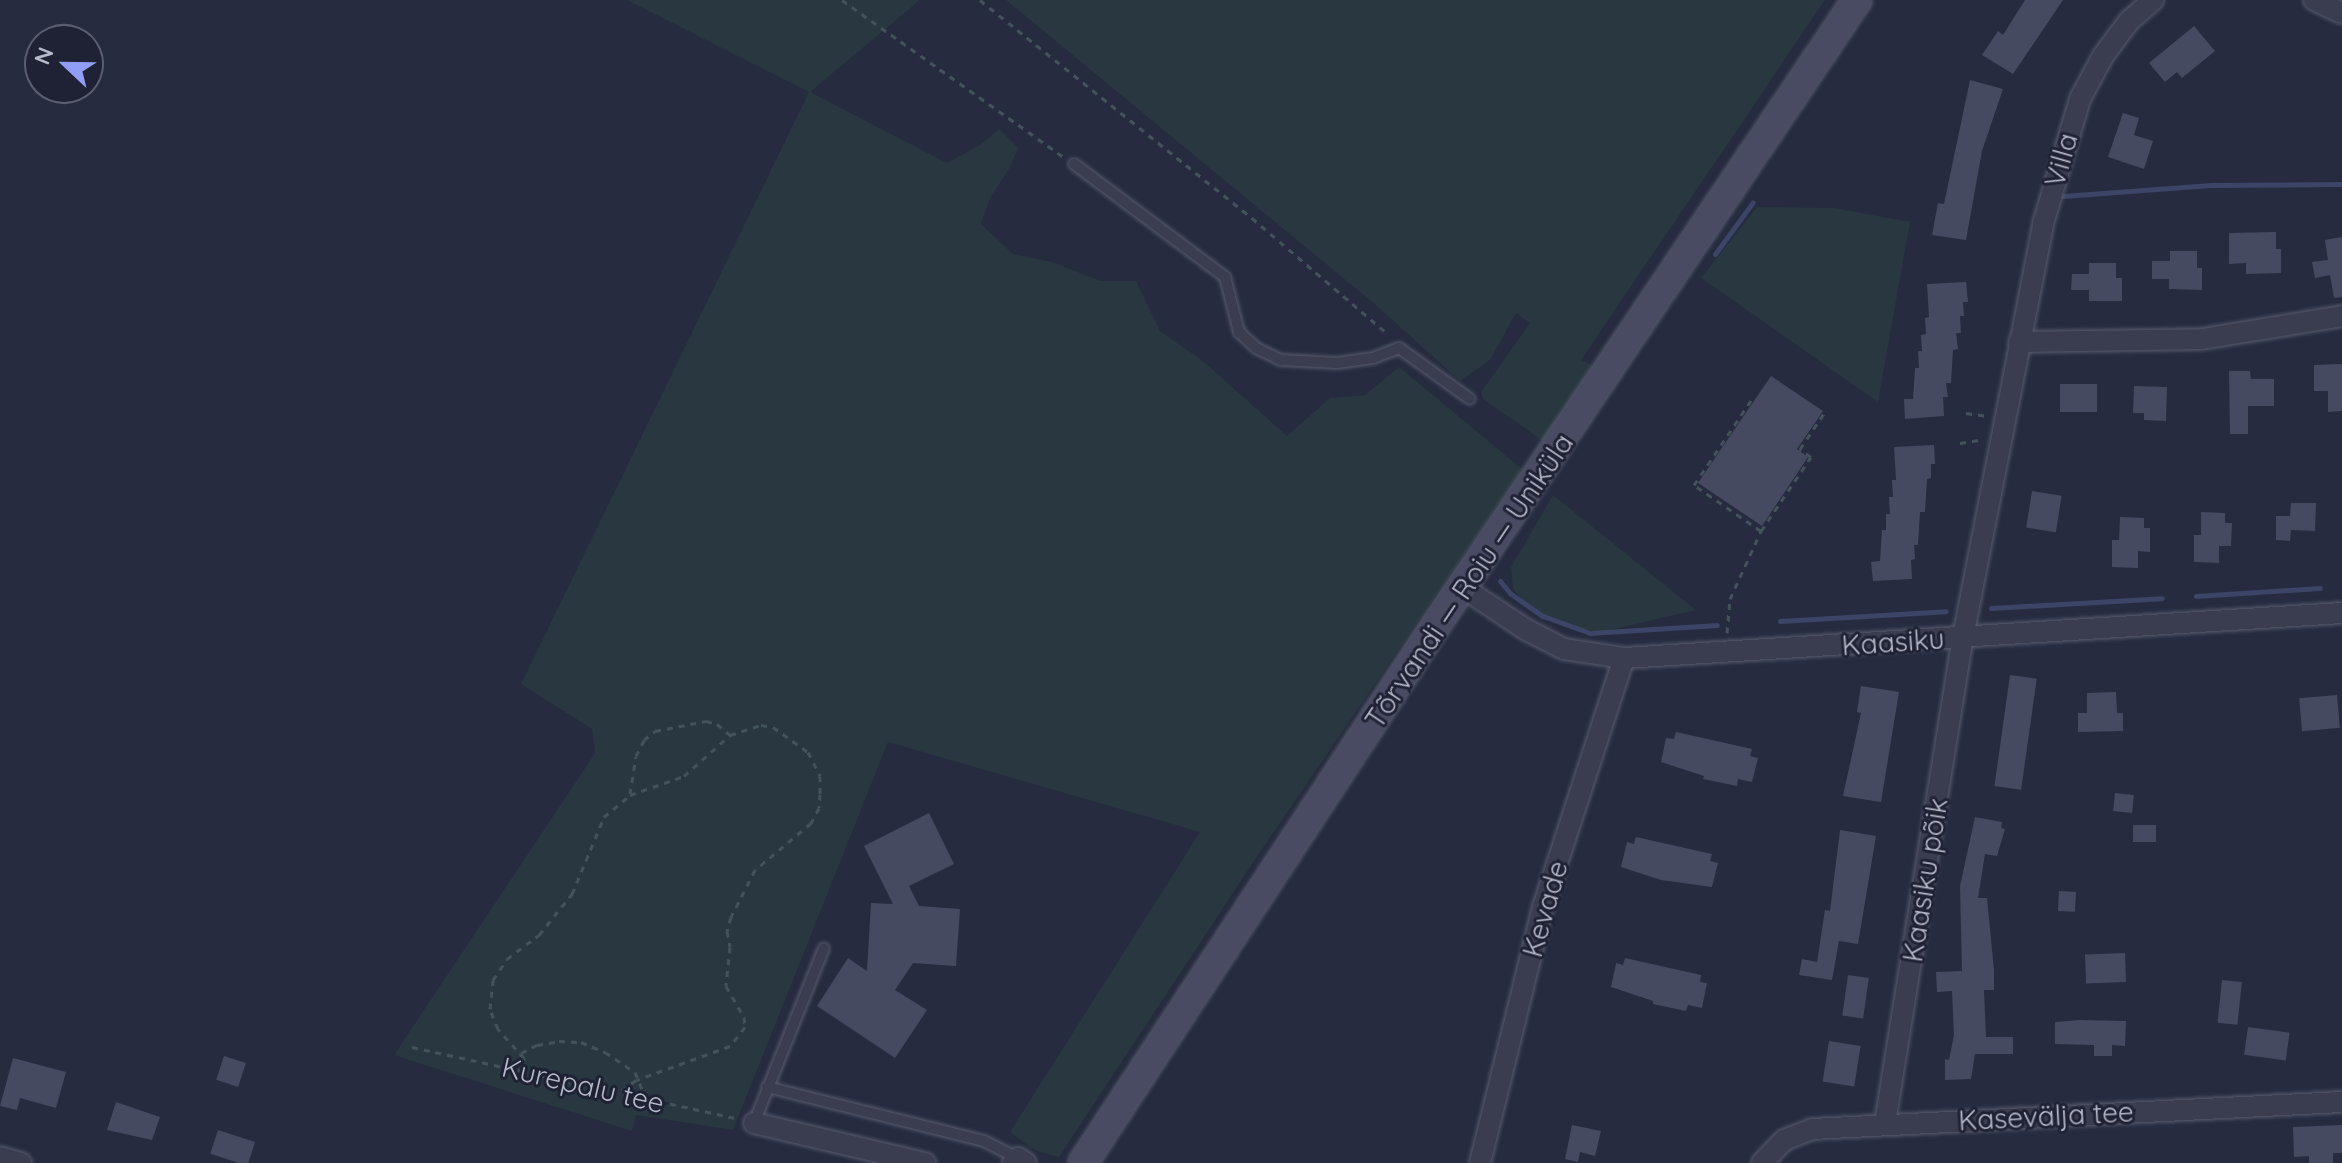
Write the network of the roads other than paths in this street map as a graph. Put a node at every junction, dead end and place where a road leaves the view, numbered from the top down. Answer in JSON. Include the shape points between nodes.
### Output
{"nodes":[{"id":1,"x":1857,"y":0,"type":"edge"},
{"id":2,"x":2153,"y":0,"type":"edge"},
{"id":3,"x":2314,"y":0,"type":"edge"},
{"id":4,"x":2342,"y":13,"type":"edge"},
{"id":5,"x":1074,"y":164,"type":"road end"},
{"id":6,"x":2342,"y":316,"type":"edge"},
{"id":7,"x":2019,"y":342,"type":"junction"},
{"id":8,"x":1470,"y":399,"type":"dead end"},
{"id":9,"x":1462,"y":587,"type":"junction"},
{"id":10,"x":2342,"y":613,"type":"edge"},
{"id":11,"x":1963,"y":637,"type":"junction"},
{"id":12,"x":1624,"y":658,"type":"junction"},
{"id":13,"x":824,"y":948,"type":"dead end"},
{"id":14,"x":767,"y":1087,"type":"junction"},
{"id":15,"x":2342,"y":1102,"type":"edge"},
{"id":16,"x":754,"y":1123,"type":"joint"},
{"id":17,"x":1885,"y":1123,"type":"junction"},
{"id":18,"x":0,"y":1157,"type":"edge"},
{"id":19,"x":1019,"y":1161,"type":"edge"},
{"id":20,"x":21,"y":1163,"type":"edge"},
{"id":21,"x":925,"y":1163,"type":"edge"},
{"id":22,"x":1083,"y":1163,"type":"edge"},
{"id":23,"x":1480,"y":1163,"type":"edge"},
{"id":24,"x":1762,"y":1163,"type":"edge"}],
"edges":[{"from":1,"to":9,"type":"street","name":"Tõrvandi — Roiu — Uniküla"},
{"from":2,"to":7,"type":"street","name":"Villa","via":[[2103,56],[2080,99],[2051,193]]},
{"from":3,"to":4,"type":"street"},
{"from":5,"to":8,"type":"lane","via":[[1225,277],[1239,332],[1256,348],[1281,360],[1337,363],[1399,348]]},
{"from":6,"to":7,"type":"street","via":[[2202,339]]},
{"from":7,"to":11,"type":"street","name":"Villa"},
{"from":9,"to":12,"type":"street","name":"Kaasiku","via":[[1564,649]]},
{"from":9,"to":22,"type":"street","name":"Tõrvandi — Roiu — Uniküla"},
{"from":10,"to":11,"type":"street","name":"Kaasiku"},
{"from":11,"to":12,"type":"street","name":"Kaasiku"},
{"from":11,"to":17,"type":"street","name":"Kaasiku põik"},
{"from":12,"to":23,"type":"street","name":"Kevade","via":[[1543,907]]},
{"from":13,"to":14,"type":"lane"},
{"from":14,"to":16,"type":"lane"},
{"from":14,"to":19,"type":"lane","via":[[984,1141]]},
{"from":15,"to":17,"type":"street","name":"Kasevälja tee"},
{"from":16,"to":21,"type":"street"},
{"from":17,"to":24,"type":"street","name":"Kasevälja tee","via":[[1797,1133],[1774,1147]]},
{"from":18,"to":20,"type":"street"}]}
